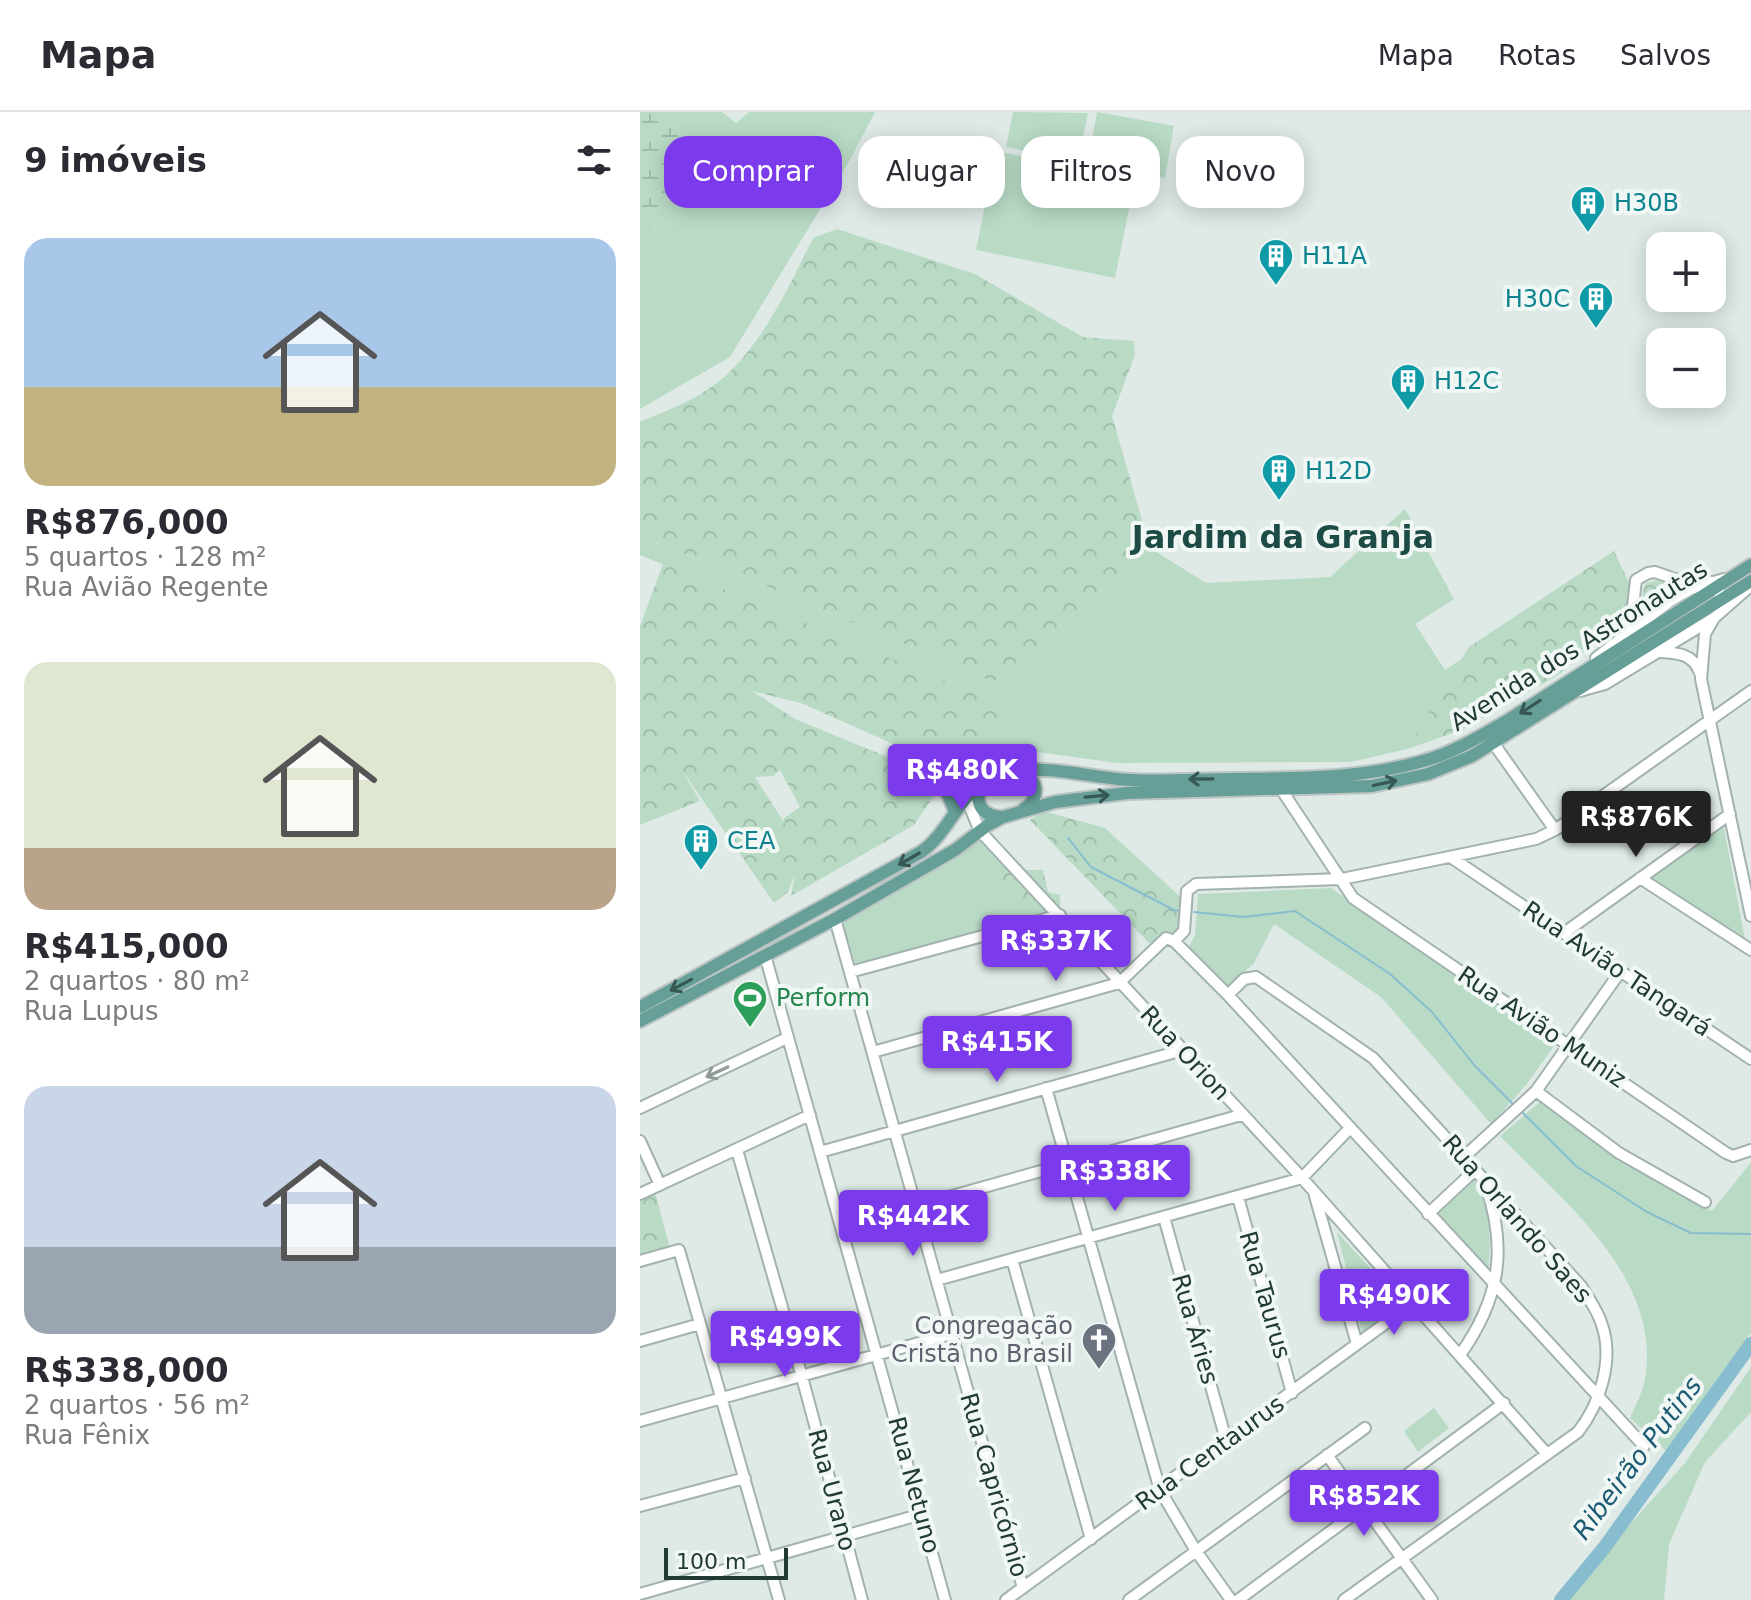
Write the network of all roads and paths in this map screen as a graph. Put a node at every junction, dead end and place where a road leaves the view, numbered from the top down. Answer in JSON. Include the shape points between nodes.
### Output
{"nodes":[{"id":1,"x":1751,"y":565,"type":"edge"},
{"id":2,"x":1751,"y":583,"type":"edge"},
{"id":3,"x":1720,"y":594,"type":"junction"},
{"id":4,"x":1714,"y":618,"type":"junction"},
{"id":5,"x":1631,"y":650,"type":"junction"},
{"id":6,"x":1657,"y":652,"type":"junction"},
{"id":7,"x":1701,"y":679,"type":"junction"},
{"id":8,"x":1751,"y":691,"type":"edge"},
{"id":9,"x":1710,"y":719,"type":"junction"},
{"id":10,"x":1494,"y":744,"type":"junction"},
{"id":11,"x":925,"y":772,"type":"dead end"},
{"id":12,"x":1019,"y":772,"type":"junction"},
{"id":13,"x":987,"y":780,"type":"junction"},
{"id":14,"x":1281,"y":789,"type":"junction"},
{"id":15,"x":966,"y":798,"type":"junction"},
{"id":16,"x":1021,"y":810,"type":"junction"},
{"id":17,"x":955,"y":812,"type":"junction"},
{"id":18,"x":1730,"y":814,"type":"junction"},
{"id":19,"x":1003,"y":817,"type":"junction"},
{"id":20,"x":1555,"y":830,"type":"junction"},
{"id":21,"x":980,"y":831,"type":"junction"},
{"id":22,"x":1474,"y":854,"type":"junction"},
{"id":23,"x":1452,"y":858,"type":"junction"},
{"id":24,"x":1640,"y":878,"type":"junction"},
{"id":25,"x":1342,"y":879,"type":"junction"},
{"id":26,"x":1483,"y":880,"type":"junction"},
{"id":27,"x":1060,"y":915,"type":"junction"},
{"id":28,"x":1751,"y":916,"type":"edge"},
{"id":29,"x":835,"y":919,"type":"junction"},
{"id":30,"x":1564,"y":933,"type":"junction"},
{"id":31,"x":1174,"y":941,"type":"junction"},
{"id":32,"x":1751,"y":950,"type":"edge"},
{"id":33,"x":765,"y":955,"type":"junction"},
{"id":34,"x":850,"y":972,"type":"junction"},
{"id":35,"x":1620,"y":972,"type":"junction"},
{"id":36,"x":1119,"y":983,"type":"junction"},
{"id":37,"x":1228,"y":995,"type":"junction"},
{"id":38,"x":640,"y":1007,"type":"edge"},
{"id":39,"x":640,"y":1021,"type":"edge"},
{"id":40,"x":787,"y":1038,"type":"junction"},
{"id":41,"x":1570,"y":1046,"type":"junction"},
{"id":42,"x":1183,"y":1050,"type":"junction"},
{"id":43,"x":873,"y":1052,"type":"junction"},
{"id":44,"x":1751,"y":1059,"type":"edge"},
{"id":45,"x":1046,"y":1088,"type":"junction"},
{"id":46,"x":1536,"y":1091,"type":"junction"},
{"id":47,"x":640,"y":1108,"type":"edge"},
{"id":48,"x":810,"y":1115,"type":"junction"},
{"id":49,"x":1241,"y":1115,"type":"junction"},
{"id":50,"x":1350,"y":1128,"type":"junction"},
{"id":51,"x":895,"y":1130,"type":"junction"},
{"id":52,"x":640,"y":1141,"type":"edge"},
{"id":53,"x":737,"y":1150,"type":"junction"},
{"id":54,"x":1751,"y":1150,"type":"edge"},
{"id":55,"x":820,"y":1152,"type":"junction"},
{"id":56,"x":1464,"y":1157,"type":"junction"},
{"id":57,"x":1067,"y":1164,"type":"junction"},
{"id":58,"x":1475,"y":1170,"type":"junction"},
{"id":59,"x":1302,"y":1178,"type":"junction"},
{"id":60,"x":1484,"y":1180,"type":"junction"},
{"id":61,"x":660,"y":1185,"type":"junction"},
{"id":62,"x":1313,"y":1191,"type":"junction"},
{"id":63,"x":640,"y":1194,"type":"edge"},
{"id":64,"x":1238,"y":1197,"type":"junction"},
{"id":65,"x":1705,"y":1202,"type":"dead end"},
{"id":66,"x":916,"y":1206,"type":"junction"},
{"id":67,"x":1428,"y":1214,"type":"junction"},
{"id":68,"x":1518,"y":1215,"type":"junction"},
{"id":69,"x":1164,"y":1217,"type":"junction"},
{"id":70,"x":1338,"y":1218,"type":"junction"},
{"id":71,"x":1324,"y":1222,"type":"junction"},
{"id":72,"x":1497,"y":1223,"type":"junction"},
{"id":73,"x":1088,"y":1238,"type":"junction"},
{"id":74,"x":1012,"y":1259,"type":"junction"},
{"id":75,"x":640,"y":1261,"type":"edge"},
{"id":76,"x":937,"y":1280,"type":"junction"},
{"id":77,"x":1495,"y":1284,"type":"junction"},
{"id":78,"x":1412,"y":1304,"type":"junction"},
{"id":79,"x":700,"y":1324,"type":"junction"},
{"id":80,"x":951,"y":1334,"type":"junction"},
{"id":81,"x":640,"y":1341,"type":"edge"},
{"id":82,"x":1357,"y":1344,"type":"junction"},
{"id":83,"x":1460,"y":1355,"type":"junction"},
{"id":84,"x":879,"y":1356,"type":"junction"},
{"id":85,"x":802,"y":1377,"type":"junction"},
{"id":86,"x":1292,"y":1393,"type":"junction"},
{"id":87,"x":1599,"y":1396,"type":"junction"},
{"id":88,"x":721,"y":1399,"type":"junction"},
{"id":89,"x":1504,"y":1403,"type":"junction"},
{"id":90,"x":640,"y":1421,"type":"edge"},
{"id":91,"x":1365,"y":1428,"type":"dead end"},
{"id":92,"x":1226,"y":1440,"type":"junction"},
{"id":93,"x":1644,"y":1446,"type":"dead end"},
{"id":94,"x":1547,"y":1454,"type":"junction"},
{"id":95,"x":1327,"y":1455,"type":"junction"},
{"id":96,"x":745,"y":1478,"type":"junction"},
{"id":97,"x":1160,"y":1490,"type":"junction"},
{"id":98,"x":640,"y":1506,"type":"edge"},
{"id":99,"x":1362,"y":1507,"type":"junction"},
{"id":100,"x":922,"y":1514,"type":"junction"},
{"id":101,"x":844,"y":1536,"type":"junction"},
{"id":102,"x":1091,"y":1539,"type":"junction"},
{"id":103,"x":1196,"y":1551,"type":"junction"},
{"id":104,"x":767,"y":1557,"type":"junction"},
{"id":105,"x":1401,"y":1559,"type":"junction"},
{"id":106,"x":1023,"y":1588,"type":"junction"},
{"id":107,"x":640,"y":1594,"type":"edge"},
{"id":108,"x":779,"y":1600,"type":"edge"},
{"id":109,"x":862,"y":1600,"type":"edge"},
{"id":110,"x":945,"y":1600,"type":"edge"},
{"id":111,"x":1006,"y":1600,"type":"edge"},
{"id":112,"x":1129,"y":1600,"type":"edge"},
{"id":113,"x":1231,"y":1600,"type":"edge"},
{"id":114,"x":1238,"y":1600,"type":"edge"},
{"id":115,"x":1344,"y":1600,"type":"edge"},
{"id":116,"x":1432,"y":1600,"type":"edge"}],
"edges":[{"from":1,"to":3,"type":"main road","name":"Avenida dos Astronautas"},
{"from":2,"to":3,"type":"main road","name":"Avenida dos Astronautas"},
{"from":3,"to":4,"type":"street"},
{"from":3,"to":5,"type":"main road","name":"Avenida dos Astronautas"},
{"from":3,"to":5,"type":"street","via":[[1691,589]]},
{"from":3,"to":5,"type":"street","via":[[1655,572],[1641,576],[1636,580]]},
{"from":4,"to":6,"type":"street"},
{"from":4,"to":7,"type":"street","via":[[1705,634]]},
{"from":5,"to":6,"type":"street"},
{"from":5,"to":10,"type":"main road","name":"Avenida dos Astronautas","via":[[1580,691]]},
{"from":5,"to":12,"type":"main road","name":"Avenida dos Astronautas","one_way":true,"via":[[1467,744],[1370,773],[1129,780],[1062,770]]},
{"from":6,"to":7,"type":"street","via":[[1691,658]]},
{"from":7,"to":9,"type":"street"},
{"from":8,"to":9,"type":"street"},
{"from":9,"to":18,"type":"street"},
{"from":9,"to":20,"type":"street"},
{"from":14,"to":10,"type":"main road","name":"Avenida dos Astronautas","one_way":true,"via":[[1372,786],[1428,774]]},
{"from":10,"to":20,"type":"street"},
{"from":11,"to":17,"type":"main road","via":[[946,790]]},
{"from":12,"to":13,"type":"main road","name":"Avenida dos Astronautas"},
{"from":12,"to":16,"type":"main road","via":[[1037,791],[1034,801]]},
{"from":13,"to":15,"type":"main road","name":"Avenida dos Astronautas"},
{"from":13,"to":19,"type":"main road","via":[[980,790],[980,808]]},
{"from":16,"to":14,"type":"main road","name":"Avenida dos Astronautas","one_way":true,"via":[[1088,796]]},
{"from":14,"to":25,"type":"street","name":"Rua Avião Muniz"},
{"from":15,"to":17,"type":"main road","name":"Avenida dos Astronautas"},
{"from":15,"to":21,"type":"street","name":"Rua Orion"},
{"from":16,"to":19,"type":"main road","name":"Avenida dos Astronautas"},
{"from":17,"to":38,"type":"main road","name":"Avenida dos Astronautas","one_way":true,"via":[[921,852]]},
{"from":18,"to":24,"type":"street"},
{"from":18,"to":28,"type":"street"},
{"from":19,"to":21,"type":"main road","name":"Avenida dos Astronautas"},
{"from":20,"to":22,"type":"street"},
{"from":21,"to":27,"type":"street","name":"Rua Orion"},
{"from":21,"to":29,"type":"main road","name":"Avenida dos Astronautas"},
{"from":22,"to":23,"type":"street"},
{"from":22,"to":26,"type":"street"},
{"from":23,"to":25,"type":"street"},
{"from":23,"to":26,"type":"street","name":"Rua Avião Tangará"},
{"from":24,"to":30,"type":"street"},
{"from":24,"to":32,"type":"street"},
{"from":25,"to":31,"type":"street","via":[[1196,884],[1187,891],[1184,931]]},
{"from":25,"to":41,"type":"street","name":"Rua Avião Muniz","via":[[1353,898]]},
{"from":26,"to":30,"type":"street","name":"Rua Avião Tangará"},
{"from":27,"to":34,"type":"street"},
{"from":27,"to":36,"type":"street","name":"Rua Orion"},
{"from":29,"to":33,"type":"main road","name":"Avenida dos Astronautas"},
{"from":29,"to":34,"type":"street","name":"Rua Capricórnio"},
{"from":30,"to":35,"type":"street","name":"Rua Avião Tangará"},
{"from":31,"to":36,"type":"street","via":[[1166,938]]},
{"from":31,"to":37,"type":"street"},
{"from":33,"to":39,"type":"main road","name":"Avenida dos Astronautas"},
{"from":33,"to":40,"type":"street","name":"Rua Netuno"},
{"from":34,"to":43,"type":"street","name":"Rua Capricórnio"},
{"from":35,"to":41,"type":"street"},
{"from":35,"to":44,"type":"street","name":"Rua Avião Tangará"},
{"from":36,"to":42,"type":"street","name":"Rua Orion"},
{"from":36,"to":43,"type":"street"},
{"from":37,"to":50,"type":"street"},
{"from":37,"to":56,"type":"street","name":"Rua Orlando Saes","via":[[1249,976],[1270,985],[1373,1058]]},
{"from":40,"to":47,"type":"street","one_way":true},
{"from":40,"to":48,"type":"street","name":"Rua Netuno"},
{"from":41,"to":46,"type":"street"},
{"from":41,"to":54,"type":"street","name":"Rua Avião Muniz","via":[[1726,1153]]},
{"from":42,"to":45,"type":"street"},
{"from":42,"to":49,"type":"street","name":"Rua Orion"},
{"from":43,"to":51,"type":"street","name":"Rua Capricórnio"},
{"from":45,"to":51,"type":"street"},
{"from":45,"to":57,"type":"street"},
{"from":46,"to":56,"type":"street"},
{"from":46,"to":65,"type":"street","via":[[1619,1153]]},
{"from":48,"to":53,"type":"street"},
{"from":48,"to":55,"type":"street","name":"Rua Netuno"},
{"from":49,"to":57,"type":"street"},
{"from":49,"to":59,"type":"street","name":"Rua Orion"},
{"from":50,"to":59,"type":"street"},
{"from":50,"to":67,"type":"street"},
{"from":51,"to":55,"type":"street"},
{"from":51,"to":66,"type":"street","name":"Rua Capricórnio"},
{"from":52,"to":61,"type":"street"},
{"from":53,"to":61,"type":"street"},
{"from":53,"to":85,"type":"street","name":"Rua Urano"},
{"from":55,"to":84,"type":"street","name":"Rua Netuno"},
{"from":56,"to":58,"type":"street","name":"Rua Orlando Saes"},
{"from":57,"to":66,"type":"street"},
{"from":57,"to":73,"type":"street"},
{"from":58,"to":60,"type":"street","name":"Rua Orlando Saes"},
{"from":58,"to":67,"type":"street"},
{"from":59,"to":62,"type":"street","name":"Rua Orion"},
{"from":59,"to":64,"type":"street"},
{"from":60,"to":68,"type":"street","name":"Rua Orlando Saes"},
{"from":60,"to":72,"type":"street"},
{"from":61,"to":63,"type":"street"},
{"from":62,"to":70,"type":"street","name":"Rua Orion"},
{"from":62,"to":71,"type":"street"},
{"from":64,"to":69,"type":"street"},
{"from":64,"to":86,"type":"street","name":"Rua Taurus"},
{"from":66,"to":76,"type":"street","name":"Rua Capricórnio"},
{"from":67,"to":77,"type":"street"},
{"from":68,"to":72,"type":"street"},
{"from":68,"to":87,"type":"street","name":"Rua Orlando Saes","via":[[1597,1311],[1606,1341]]},
{"from":69,"to":73,"type":"street"},
{"from":69,"to":92,"type":"street","name":"Rua Áries"},
{"from":70,"to":71,"type":"street"},
{"from":70,"to":78,"type":"street","name":"Rua Orion"},
{"from":71,"to":82,"type":"street"},
{"from":72,"to":77,"type":"street"},
{"from":73,"to":74,"type":"street"},
{"from":73,"to":97,"type":"street"},
{"from":74,"to":76,"type":"street"},
{"from":74,"to":102,"type":"street"},
{"from":75,"to":79,"type":"street","via":[[679,1250]]},
{"from":76,"to":80,"type":"street","name":"Rua Capricórnio"},
{"from":77,"to":83,"type":"street"},
{"from":77,"to":87,"type":"street"},
{"from":78,"to":82,"type":"street","name":"Rua Centaurus"},
{"from":78,"to":83,"type":"street","name":"Rua Orion"},
{"from":79,"to":81,"type":"street"},
{"from":79,"to":88,"type":"street"},
{"from":80,"to":84,"type":"street"},
{"from":80,"to":106,"type":"street","name":"Rua Capricórnio"},
{"from":82,"to":86,"type":"street","name":"Rua Centaurus"},
{"from":83,"to":89,"type":"street","name":"Rua Orion"},
{"from":84,"to":85,"type":"street"},
{"from":84,"to":100,"type":"street","name":"Rua Netuno"},
{"from":85,"to":88,"type":"street"},
{"from":85,"to":101,"type":"street","name":"Rua Urano"},
{"from":86,"to":92,"type":"street","name":"Rua Centaurus"},
{"from":87,"to":93,"type":"street"},
{"from":87,"to":94,"type":"street","name":"Rua Orlando Saes","via":[[1578,1432]]},
{"from":88,"to":90,"type":"street"},
{"from":88,"to":96,"type":"street"},
{"from":89,"to":94,"type":"street","name":"Rua Orion"},
{"from":89,"to":99,"type":"street"},
{"from":91,"to":95,"type":"street"},
{"from":92,"to":97,"type":"street","name":"Rua Centaurus"},
{"from":94,"to":105,"type":"street","name":"Rua Orlando Saes"},
{"from":95,"to":99,"type":"street"},
{"from":95,"to":103,"type":"street"},
{"from":96,"to":98,"type":"street"},
{"from":96,"to":104,"type":"street"},
{"from":97,"to":102,"type":"street","name":"Rua Centaurus"},
{"from":97,"to":103,"type":"street"},
{"from":99,"to":105,"type":"street"},
{"from":99,"to":114,"type":"street"},
{"from":100,"to":101,"type":"street"},
{"from":100,"to":110,"type":"street","name":"Rua Netuno"},
{"from":101,"to":104,"type":"street"},
{"from":101,"to":109,"type":"street","name":"Rua Urano"},
{"from":102,"to":106,"type":"street","name":"Rua Centaurus"},
{"from":103,"to":112,"type":"street"},
{"from":103,"to":113,"type":"street"},
{"from":104,"to":107,"type":"street"},
{"from":104,"to":108,"type":"street"},
{"from":105,"to":115,"type":"street","name":"Rua Orlando Saes"},
{"from":105,"to":116,"type":"street"},
{"from":106,"to":111,"type":"street","name":"Rua Centaurus"}]}
